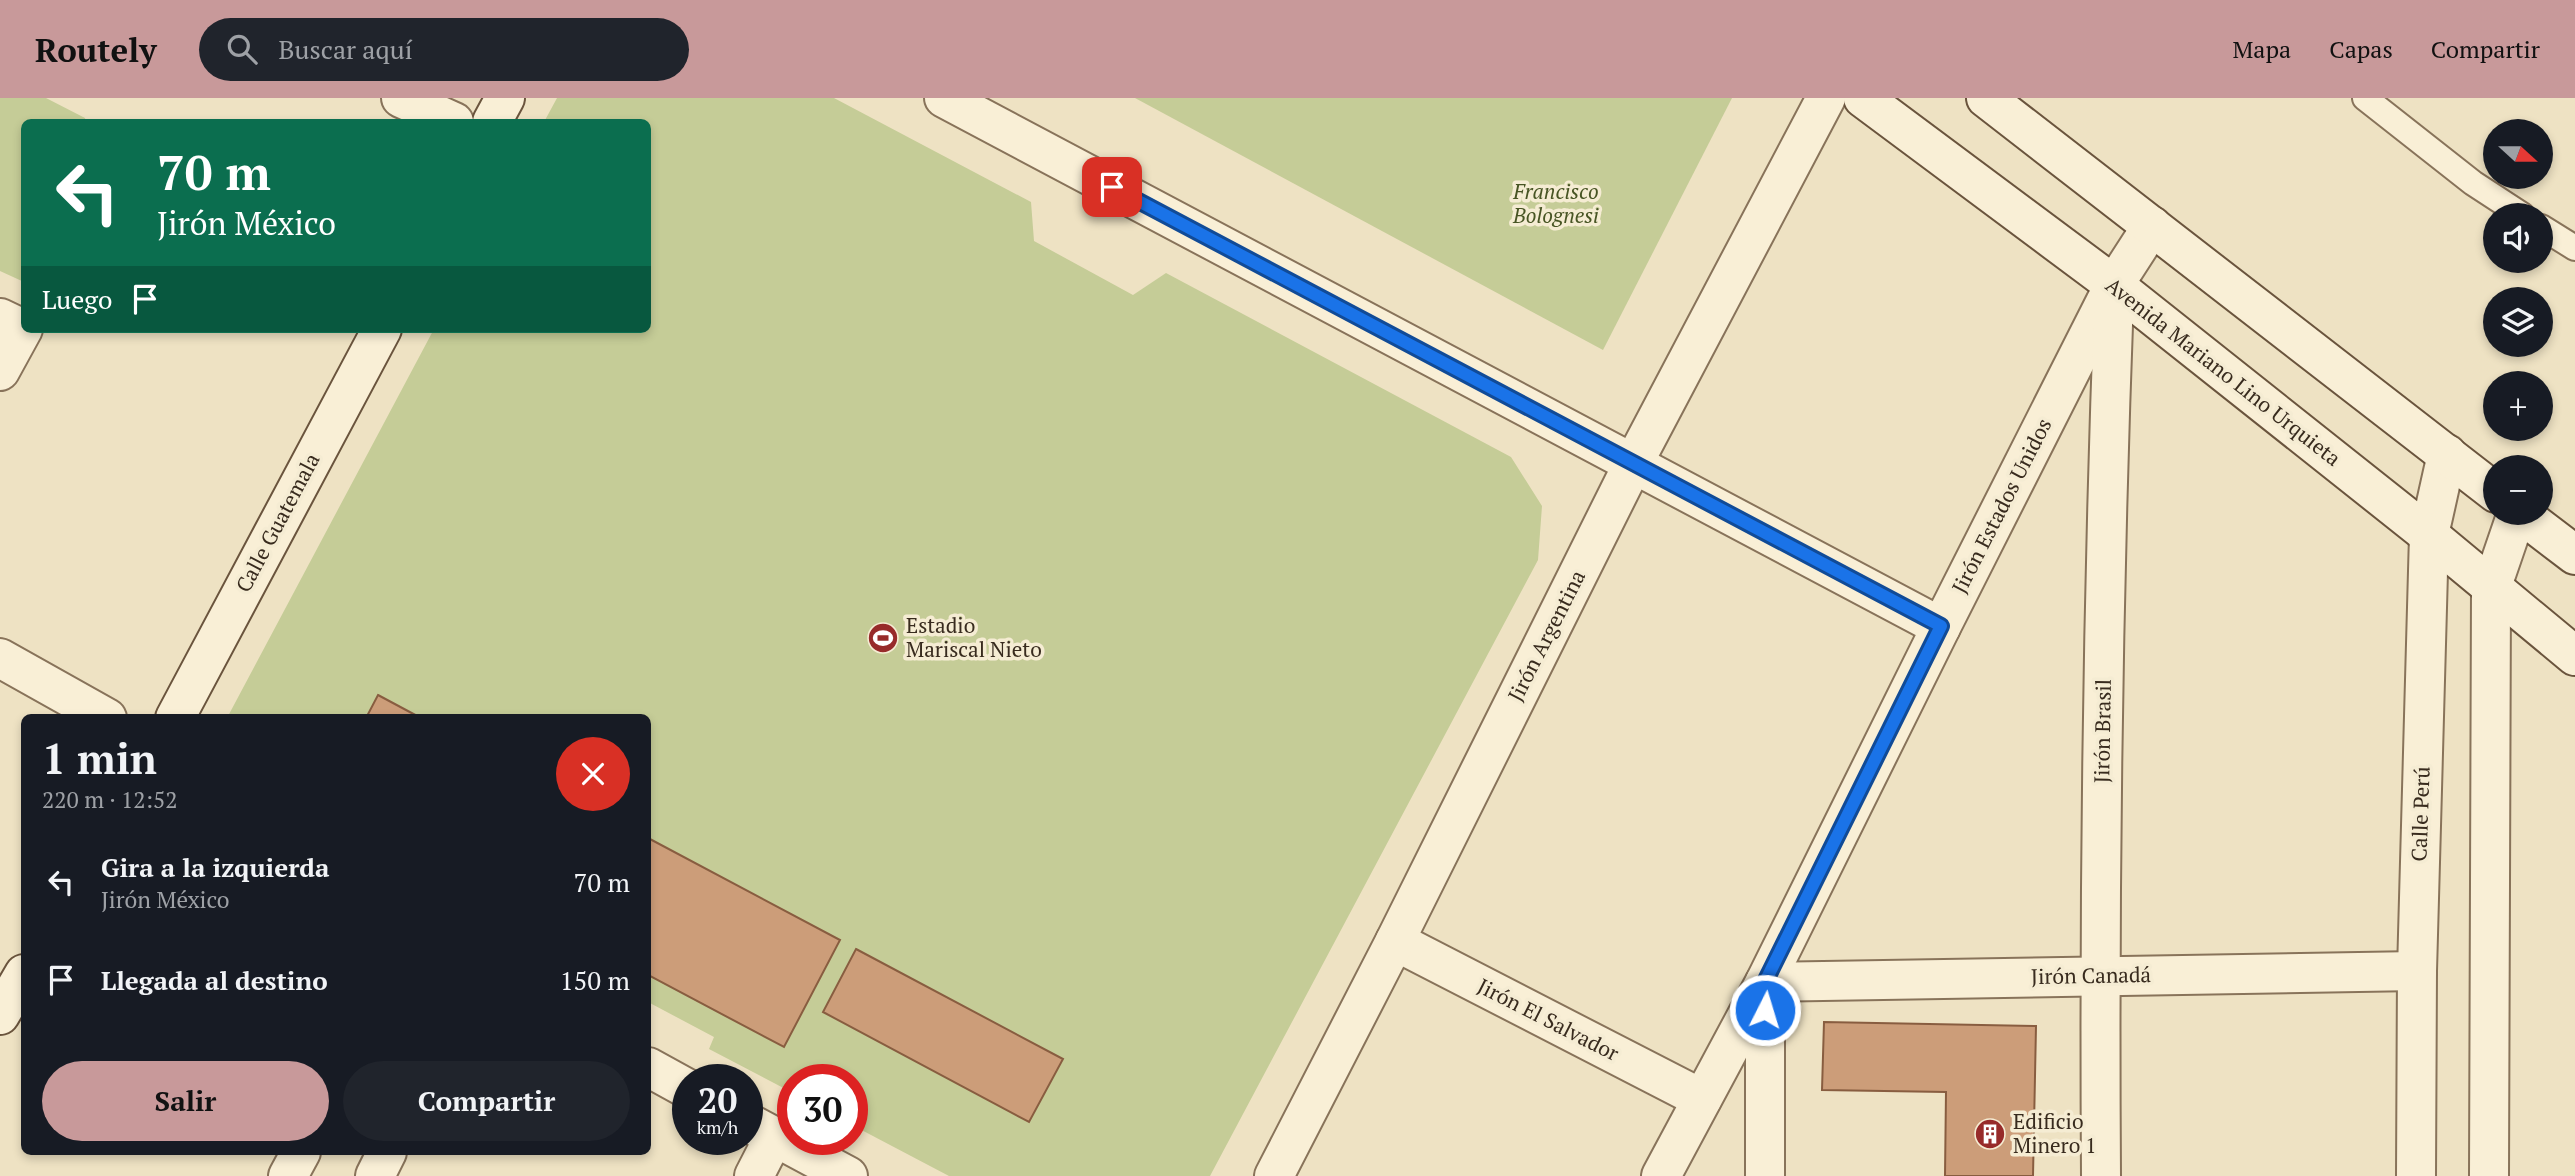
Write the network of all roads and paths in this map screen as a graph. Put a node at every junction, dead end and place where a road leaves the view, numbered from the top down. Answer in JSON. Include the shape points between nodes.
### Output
{"nodes":[{"id":1,"x":401,"y":98,"type":"edge"},
{"id":2,"x":505,"y":98,"type":"edge"},
{"id":3,"x":944,"y":98,"type":"edge"},
{"id":4,"x":1826,"y":98,"type":"edge"},
{"id":5,"x":1863,"y":98,"type":"edge"},
{"id":6,"x":1986,"y":98,"type":"edge"},
{"id":7,"x":2365,"y":98,"type":"edge"},
{"id":8,"x":447,"y":119,"type":"edge"},
{"id":9,"x":494,"y":119,"type":"edge"},
{"id":10,"x":2504,"y":203,"type":"edge"},
{"id":11,"x":2152,"y":226,"type":"junction"},
{"id":12,"x":2553,"y":234,"type":"edge"},
{"id":13,"x":2575,"y":248,"type":"edge"},
{"id":14,"x":2114,"y":285,"type":"junction"},
{"id":15,"x":0,"y":317,"type":"edge"},
{"id":16,"x":21,"y":328,"type":"edge"},
{"id":17,"x":21,"y":333,"type":"edge"},
{"id":18,"x":380,"y":333,"type":"edge"},
{"id":19,"x":0,"y":371,"type":"edge"},
{"id":20,"x":2447,"y":454,"type":"junction"},
{"id":21,"x":1633,"y":464,"type":"junction"},
{"id":22,"x":2483,"y":483,"type":"edge"},
{"id":23,"x":2514,"y":525,"type":"edge"},
{"id":24,"x":2534,"y":525,"type":"edge"},
{"id":25,"x":2429,"y":536,"type":"junction"},
{"id":26,"x":2575,"y":555,"type":"edge"},
{"id":27,"x":2491,"y":589,"type":"junction"},
{"id":28,"x":1941,"y":626,"type":"junction"},
{"id":29,"x":2575,"y":656,"type":"edge"},
{"id":30,"x":0,"y":658,"type":"edge"},
{"id":31,"x":100,"y":714,"type":"edge"},
{"id":32,"x":177,"y":714,"type":"edge"},
{"id":33,"x":1395,"y":941,"type":"junction"},
{"id":34,"x":2417,"y":971,"type":"junction"},
{"id":35,"x":2099,"y":975,"type":"junction"},
{"id":36,"x":1765,"y":982,"type":"junction"},
{"id":37,"x":651,"y":1069,"type":"edge"},
{"id":38,"x":672,"y":1080,"type":"edge"},
{"id":39,"x":1702,"y":1099,"type":"junction"},
{"id":40,"x":763,"y":1130,"type":"edge"},
{"id":41,"x":299,"y":1155,"type":"edge"},
{"id":42,"x":386,"y":1155,"type":"edge"},
{"id":43,"x":757,"y":1155,"type":"edge"},
{"id":44,"x":288,"y":1176,"type":"edge"},
{"id":45,"x":375,"y":1176,"type":"edge"},
{"id":46,"x":754,"y":1176,"type":"edge"},
{"id":47,"x":848,"y":1176,"type":"edge"},
{"id":48,"x":1273,"y":1176,"type":"edge"},
{"id":49,"x":1661,"y":1176,"type":"edge"},
{"id":50,"x":1765,"y":1176,"type":"edge"},
{"id":51,"x":2101,"y":1176,"type":"edge"},
{"id":52,"x":2416,"y":1176,"type":"edge"},
{"id":53,"x":2489,"y":1176,"type":"edge"}],
"edges":[{"from":1,"to":8,"type":"street"},
{"from":2,"to":9,"type":"street"},
{"from":3,"to":21,"type":"street"},
{"from":4,"to":21,"type":"street","name":"Jirón Argentina"},
{"from":5,"to":14,"type":"street","name":"Avenida Mariano Lino Urquieta"},
{"from":6,"to":11,"type":"street"},
{"from":7,"to":10,"type":"lane"},
{"from":11,"to":14,"type":"street","name":"Jirón Estados Unidos"},
{"from":11,"to":20,"type":"street"},
{"from":12,"to":13,"type":"lane"},
{"from":14,"to":25,"type":"street","name":"Avenida Mariano Lino Urquieta"},
{"from":14,"to":28,"type":"street","name":"Jirón Estados Unidos"},
{"from":14,"to":35,"type":"street","name":"Jirón Brasil"},
{"from":15,"to":16,"type":"street"},
{"from":17,"to":19,"type":"street"},
{"from":18,"to":32,"type":"street","name":"Calle Guatemala"},
{"from":20,"to":22,"type":"street"},
{"from":20,"to":25,"type":"street","name":"Calle Perú"},
{"from":21,"to":28,"type":"street"},
{"from":21,"to":33,"type":"street","name":"Jirón Argentina"},
{"from":23,"to":27,"type":"street"},
{"from":24,"to":26,"type":"street"},
{"from":25,"to":27,"type":"street","name":"Avenida Mariano Lino Urquieta"},
{"from":25,"to":34,"type":"street","name":"Calle Perú"},
{"from":27,"to":29,"type":"street","name":"Avenida Mariano Lino Urquieta"},
{"from":27,"to":53,"type":"street"},
{"from":28,"to":36,"type":"street","name":"Jirón Estados Unidos"},
{"from":30,"to":31,"type":"street"},
{"from":33,"to":39,"type":"street","name":"Jirón El Salvador"},
{"from":33,"to":48,"type":"street","name":"Jirón Argentina"},
{"from":34,"to":35,"type":"street","name":"Jirón Canadá"},
{"from":34,"to":52,"type":"street","name":"Calle Perú"},
{"from":35,"to":36,"type":"street","name":"Jirón Canadá"},
{"from":35,"to":51,"type":"street","name":"Jirón Brasil"},
{"from":36,"to":39,"type":"street","name":"Jirón Estados Unidos"},
{"from":36,"to":50,"type":"street"},
{"from":37,"to":38,"type":"street"},
{"from":39,"to":49,"type":"street","name":"Jirón Estados Unidos"},
{"from":40,"to":47,"type":"street"},
{"from":41,"to":44,"type":"street"},
{"from":42,"to":45,"type":"street"},
{"from":43,"to":46,"type":"street"}]}
